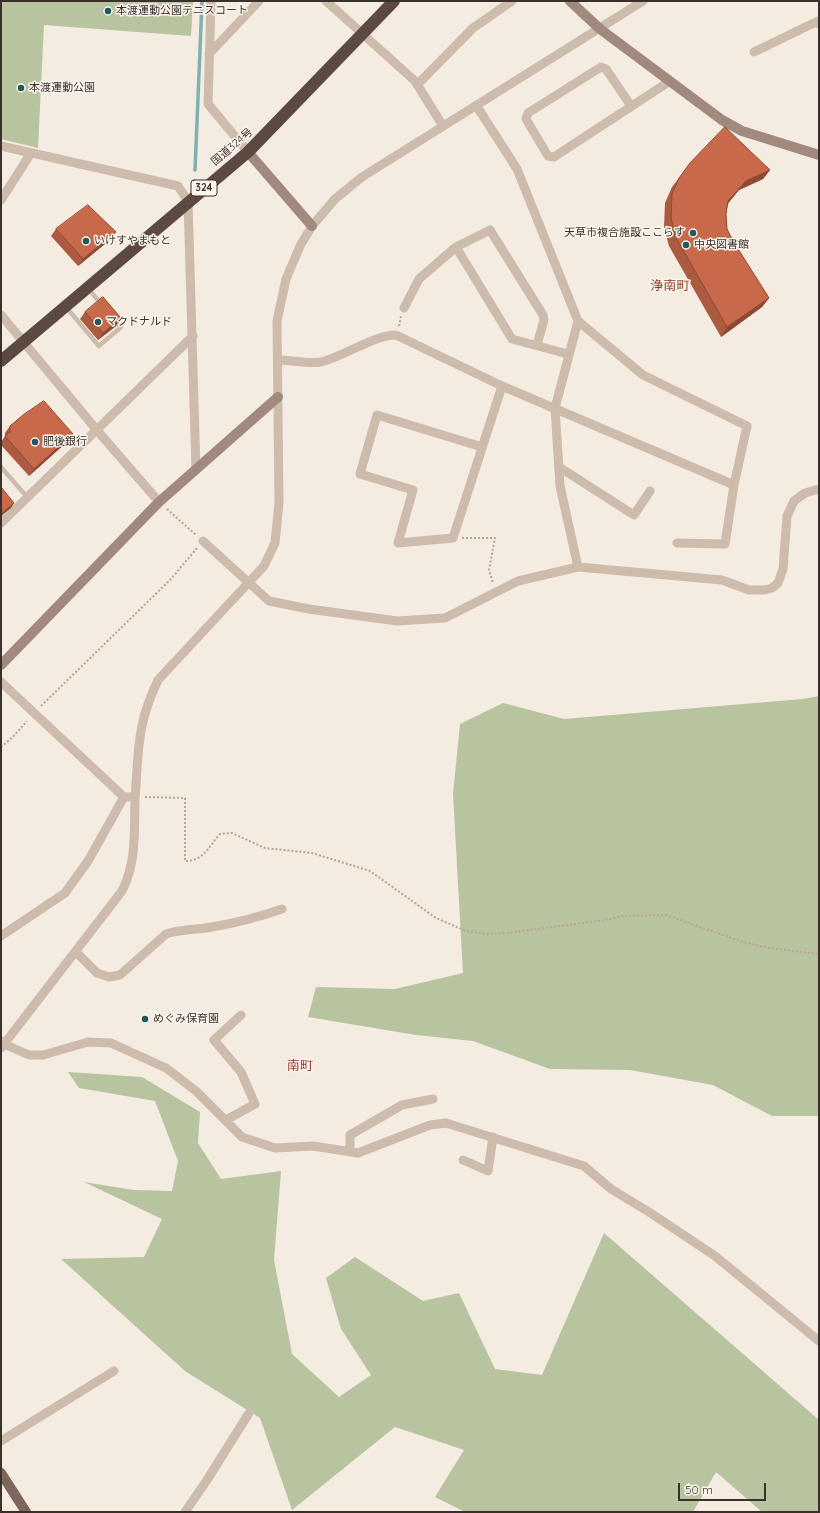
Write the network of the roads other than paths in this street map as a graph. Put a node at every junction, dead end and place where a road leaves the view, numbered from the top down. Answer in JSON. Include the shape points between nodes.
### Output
{"nodes":[{"id":1,"x":211,"y":1,"type":"edge"},
{"id":2,"x":259,"y":1,"type":"edge"},
{"id":3,"x":326,"y":1,"type":"edge"},
{"id":4,"x":394,"y":1,"type":"edge"},
{"id":5,"x":512,"y":1,"type":"edge"},
{"id":6,"x":570,"y":1,"type":"edge"},
{"id":7,"x":643,"y":1,"type":"edge"},
{"id":8,"x":819,"y":24,"type":"edge"},
{"id":9,"x":600,"y":29,"type":"junction"},
{"id":10,"x":363,"y":35,"type":"junction"},
{"id":11,"x":754,"y":52,"type":"dead end"},
{"id":12,"x":209,"y":54,"type":"junction"},
{"id":13,"x":670,"y":81,"type":"junction"},
{"id":14,"x":417,"y":85,"type":"junction"},
{"id":15,"x":476,"y":105,"type":"junction"},
{"id":16,"x":631,"y":106,"type":"junction"},
{"id":17,"x":443,"y":126,"type":"junction"},
{"id":18,"x":1,"y":146,"type":"edge"},
{"id":19,"x":248,"y":152,"type":"junction"},
{"id":20,"x":31,"y":153,"type":"junction"},
{"id":21,"x":819,"y":155,"type":"edge"},
{"id":22,"x":1,"y":200,"type":"edge"},
{"id":23,"x":188,"y":201,"type":"junction"},
{"id":24,"x":312,"y":226,"type":"junction"},
{"id":25,"x":456,"y":247,"type":"junction"},
{"id":26,"x":87,"y":287,"type":"junction"},
{"id":27,"x":65,"y":306,"type":"junction"},
{"id":28,"x":404,"y":308,"type":"road end"},
{"id":29,"x":106,"y":310,"type":"edge"},
{"id":30,"x":1,"y":315,"type":"edge"},
{"id":31,"x":111,"y":315,"type":"edge"},
{"id":32,"x":578,"y":321,"type":"junction"},
{"id":33,"x":193,"y":336,"type":"junction"},
{"id":34,"x":23,"y":342,"type":"junction"},
{"id":35,"x":537,"y":345,"type":"junction"},
{"id":36,"x":568,"y":354,"type":"junction"},
{"id":37,"x":278,"y":360,"type":"junction"},
{"id":38,"x":1,"y":361,"type":"edge"},
{"id":39,"x":502,"y":386,"type":"junction"},
{"id":40,"x":278,"y":397,"type":"junction"},
{"id":41,"x":555,"y":408,"type":"junction"},
{"id":42,"x":96,"y":429,"type":"junction"},
{"id":43,"x":482,"y":448,"type":"junction"},
{"id":44,"x":1,"y":467,"type":"edge"},
{"id":45,"x":559,"y":467,"type":"junction"},
{"id":46,"x":196,"y":470,"type":"junction"},
{"id":47,"x":734,"y":485,"type":"junction"},
{"id":48,"x":819,"y":489,"type":"edge"},
{"id":49,"x":650,"y":491,"type":"dead end"},
{"id":50,"x":28,"y":497,"type":"junction"},
{"id":51,"x":159,"y":502,"type":"junction"},
{"id":52,"x":1,"y":523,"type":"edge"},
{"id":53,"x":203,"y":541,"type":"road end"},
{"id":54,"x":677,"y":543,"type":"dead end"},
{"id":55,"x":578,"y":567,"type":"junction"},
{"id":56,"x":248,"y":583,"type":"junction"},
{"id":57,"x":1,"y":665,"type":"edge"},
{"id":58,"x":1,"y":682,"type":"edge"},
{"id":59,"x":124,"y":797,"type":"junction"},
{"id":60,"x":136,"y":797,"type":"junction"},
{"id":61,"x":282,"y":909,"type":"dead end"},
{"id":62,"x":1,"y":936,"type":"edge"},
{"id":63,"x":76,"y":952,"type":"junction"},
{"id":64,"x":241,"y":1015,"type":"dead end"},
{"id":65,"x":2,"y":1044,"type":"edge"},
{"id":66,"x":433,"y":1099,"type":"dead end"},
{"id":67,"x":226,"y":1120,"type":"junction"},
{"id":68,"x":493,"y":1137,"type":"junction"},
{"id":69,"x":350,"y":1152,"type":"junction"},
{"id":70,"x":463,"y":1160,"type":"dead end"},
{"id":71,"x":819,"y":1341,"type":"edge"},
{"id":72,"x":114,"y":1371,"type":"dead end"},
{"id":73,"x":249,"y":1413,"type":"dead end"},
{"id":74,"x":1,"y":1441,"type":"edge"},
{"id":75,"x":1,"y":1473,"type":"edge"},
{"id":76,"x":26,"y":1512,"type":"edge"},
{"id":77,"x":185,"y":1512,"type":"edge"}],
"edges":[{"from":1,"to":12,"type":"street"},
{"from":2,"to":12,"type":"street"},
{"from":3,"to":10,"type":"street"},
{"from":4,"to":10,"type":"highway","name":"国道324号","number":"324"},
{"from":5,"to":14,"type":"street","via":[[474,28]]},
{"from":6,"to":9,"type":"street"},
{"from":7,"to":9,"type":"street"},
{"from":8,"to":11,"type":"street","via":[[818,21]]},
{"from":9,"to":13,"type":"street"},
{"from":9,"to":15,"type":"street"},
{"from":10,"to":14,"type":"street"},
{"from":10,"to":19,"type":"highway","name":"国道324号","number":"324"},
{"from":12,"to":19,"type":"street","via":[[208,104]]},
{"from":13,"to":16,"type":"street"},
{"from":13,"to":21,"type":"street","via":[[722,120],[742,131]]},
{"from":14,"to":17,"type":"street"},
{"from":15,"to":17,"type":"street"},
{"from":15,"to":32,"type":"street","via":[[517,169]]},
{"from":16,"to":16,"type":"street","via":[[554,157],[548,156],[526,119],[528,113],[601,67],[606,69]]},
{"from":17,"to":24,"type":"street","via":[[362,178],[335,199]]},
{"from":18,"to":20,"type":"street"},
{"from":19,"to":23,"type":"highway","name":"国道324号","number":"324"},
{"from":19,"to":24,"type":"street"},
{"from":20,"to":22,"type":"street"},
{"from":20,"to":23,"type":"street","via":[[178,186]]},
{"from":23,"to":26,"type":"highway","name":"国道324号","number":"324"},
{"from":23,"to":33,"type":"street"},
{"from":24,"to":37,"type":"street","via":[[286,279],[277,321]]},
{"from":25,"to":28,"type":"street","via":[[419,279]]},
{"from":25,"to":35,"type":"street","via":[[512,339]]},
{"from":25,"to":35,"type":"street","via":[[490,230],[543,316]]},
{"from":26,"to":27,"type":"highway","name":"国道324号","number":"324"},
{"from":26,"to":29,"type":"lane"},
{"from":27,"to":31,"type":"lane","via":[[98,346],[121,326]]},
{"from":27,"to":34,"type":"highway","name":"国道324号","number":"324"},
{"from":30,"to":34,"type":"street"},
{"from":32,"to":36,"type":"street"},
{"from":32,"to":47,"type":"street","via":[[643,375],[747,426]]},
{"from":33,"to":42,"type":"street"},
{"from":33,"to":46,"type":"street"},
{"from":34,"to":38,"type":"highway","name":"国道324号","number":"324"},
{"from":34,"to":42,"type":"street"},
{"from":35,"to":36,"type":"street"},
{"from":36,"to":41,"type":"street"},
{"from":37,"to":39,"type":"street","via":[[320,362],[350,352],[383,336],[396,335]]},
{"from":37,"to":40,"type":"street"},
{"from":39,"to":41,"type":"street"},
{"from":39,"to":43,"type":"street"},
{"from":40,"to":46,"type":"street"},
{"from":40,"to":56,"type":"street","via":[[279,503],[275,543],[264,566]]},
{"from":41,"to":45,"type":"street"},
{"from":41,"to":47,"type":"street"},
{"from":42,"to":50,"type":"street"},
{"from":42,"to":51,"type":"street"},
{"from":43,"to":43,"type":"street","via":[[453,538],[398,543],[413,490],[360,474],[377,415]]},
{"from":44,"to":50,"type":"lane"},
{"from":45,"to":49,"type":"street","via":[[634,515]]},
{"from":45,"to":55,"type":"street","via":[[560,486]]},
{"from":46,"to":51,"type":"street"},
{"from":47,"to":54,"type":"street","via":[[725,544]]},
{"from":48,"to":55,"type":"street","via":[[805,493],[794,501],[787,516],[781,577],[778,583],[765,590],[749,590],[722,580]]},
{"from":50,"to":52,"type":"street"},
{"from":51,"to":57,"type":"street"},
{"from":53,"to":56,"type":"street"},
{"from":55,"to":56,"type":"street","via":[[518,581],[445,618],[397,621],[269,601]]},
{"from":56,"to":60,"type":"street","via":[[158,680],[142,726]]},
{"from":58,"to":59,"type":"street"},
{"from":59,"to":60,"type":"street"},
{"from":59,"to":62,"type":"street","via":[[88,861],[65,894]]},
{"from":60,"to":63,"type":"street","via":[[130,877]]},
{"from":61,"to":63,"type":"street","via":[[246,921],[166,934],[120,975],[109,977],[97,973]]},
{"from":63,"to":65,"type":"street"},
{"from":64,"to":67,"type":"street","via":[[214,1040],[241,1072],[254,1104]]},
{"from":65,"to":67,"type":"street","via":[[29,1055],[43,1055],[88,1042],[111,1043],[166,1068],[196,1091]]},
{"from":66,"to":69,"type":"street","via":[[402,1105],[350,1135]]},
{"from":67,"to":69,"type":"street","via":[[242,1137],[275,1148],[313,1146]]},
{"from":68,"to":69,"type":"street","via":[[446,1123],[430,1125],[358,1153]]},
{"from":68,"to":70,"type":"street","via":[[488,1171]]},
{"from":68,"to":71,"type":"street","via":[[584,1166],[611,1189],[715,1256]]},
{"from":72,"to":74,"type":"street"},
{"from":73,"to":77,"type":"street"},
{"from":75,"to":76,"type":"main road"}]}
